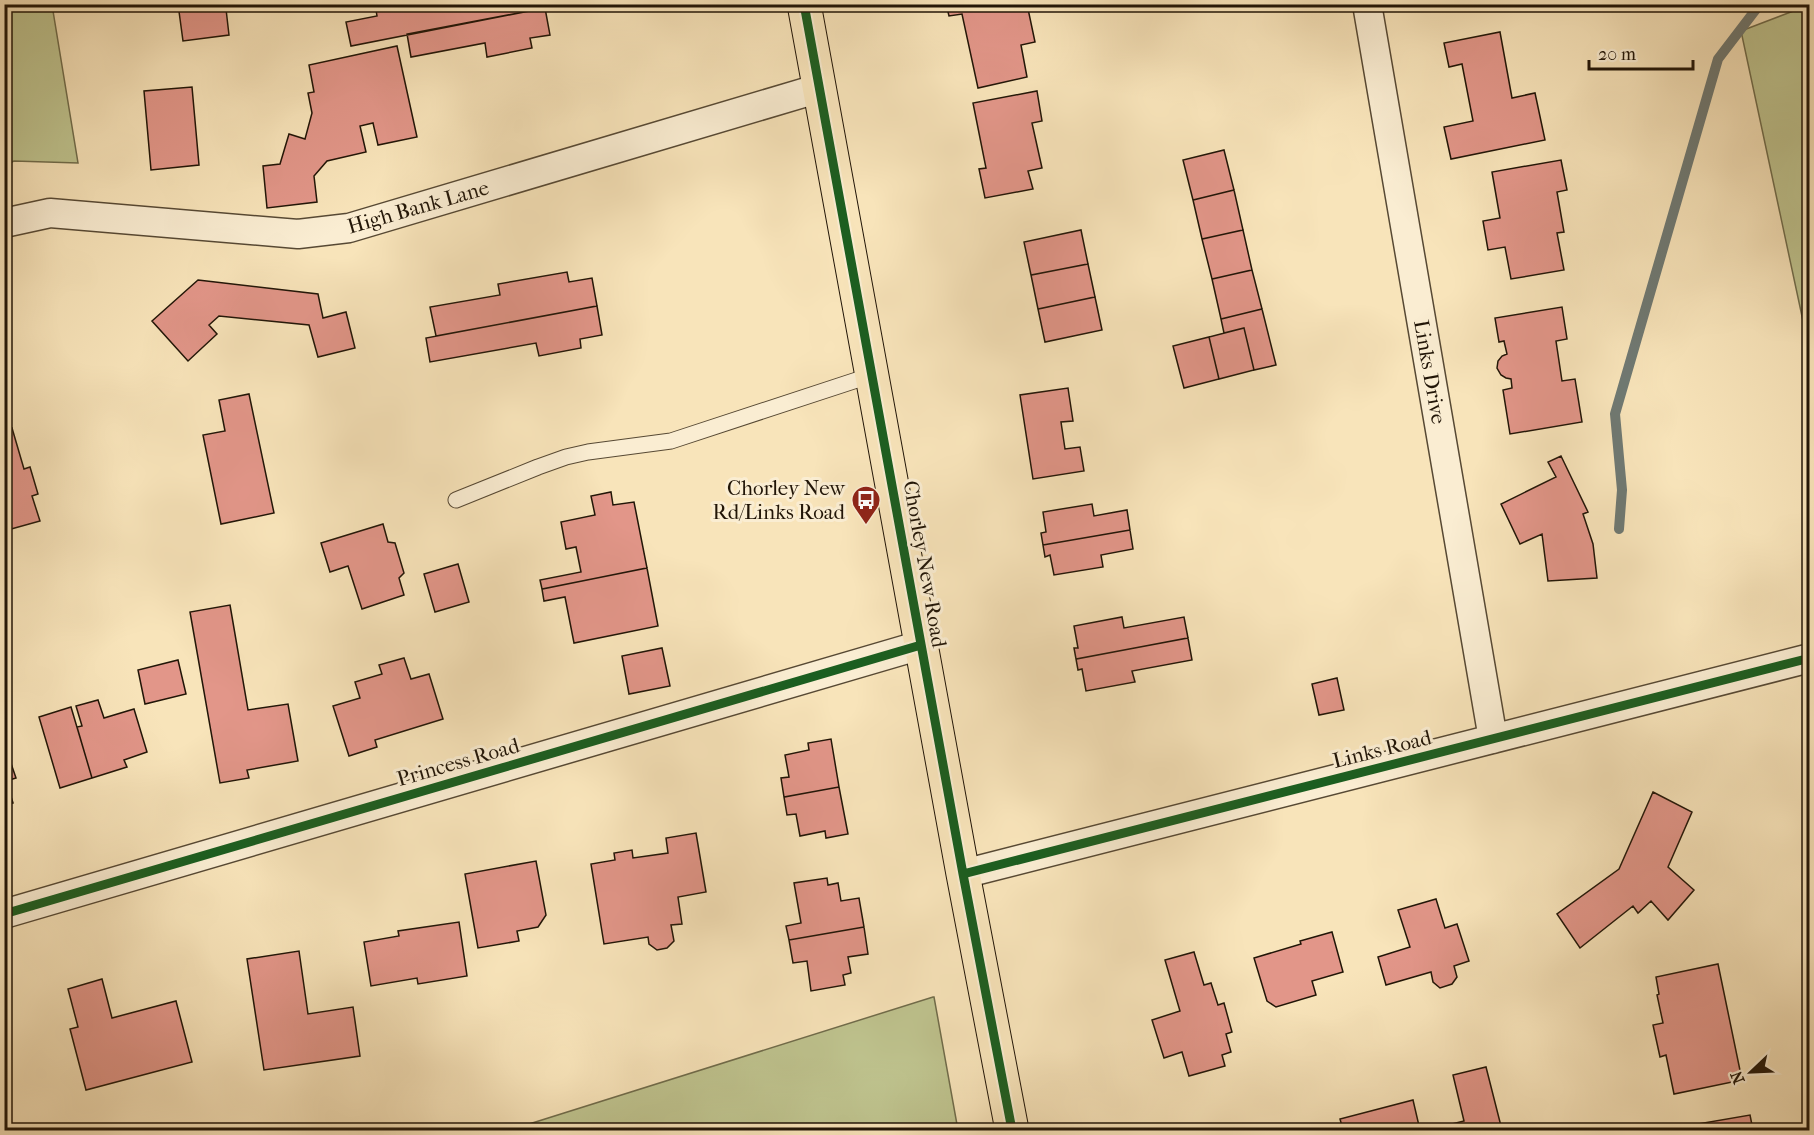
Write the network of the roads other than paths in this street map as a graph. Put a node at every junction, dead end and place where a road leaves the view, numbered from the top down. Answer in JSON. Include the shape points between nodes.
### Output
{"nodes":[{"id":1,"x":804,"y":4,"type":"edge"},
{"id":2,"x":1367,"y":4,"type":"edge"},
{"id":3,"x":820,"y":88,"type":"junction"},
{"id":4,"x":4,"y":223,"type":"edge"},
{"id":5,"x":872,"y":375,"type":"junction"},
{"id":6,"x":456,"y":500,"type":"dead end"},
{"id":7,"x":921,"y":645,"type":"junction"},
{"id":8,"x":1809,"y":658,"type":"edge"},
{"id":9,"x":1493,"y":739,"type":"junction"},
{"id":10,"x":963,"y":874,"type":"junction"},
{"id":11,"x":4,"y":914,"type":"edge"},
{"id":12,"x":1012,"y":1131,"type":"edge"}],
"edges":[{"from":1,"to":3,"type":"highway","name":"Chorley New Road"},
{"from":2,"to":9,"type":"street","name":"Links Drive"},
{"from":3,"to":4,"type":"street","name":"High Bank Lane","via":[[349,228],[298,234],[50,213]]},
{"from":3,"to":5,"type":"highway","name":"Chorley New Road"},
{"from":5,"to":6,"type":"lane","via":[[671,441],[566,458]]},
{"from":5,"to":7,"type":"highway","name":"Chorley New Road"},
{"from":7,"to":10,"type":"highway","name":"Chorley New Road"},
{"from":7,"to":11,"type":"street","name":"Princess Road"},
{"from":8,"to":9,"type":"street","name":"Links Road"},
{"from":9,"to":10,"type":"street","name":"Links Road"},
{"from":10,"to":12,"type":"highway","name":"Chorley New Road"}]}
